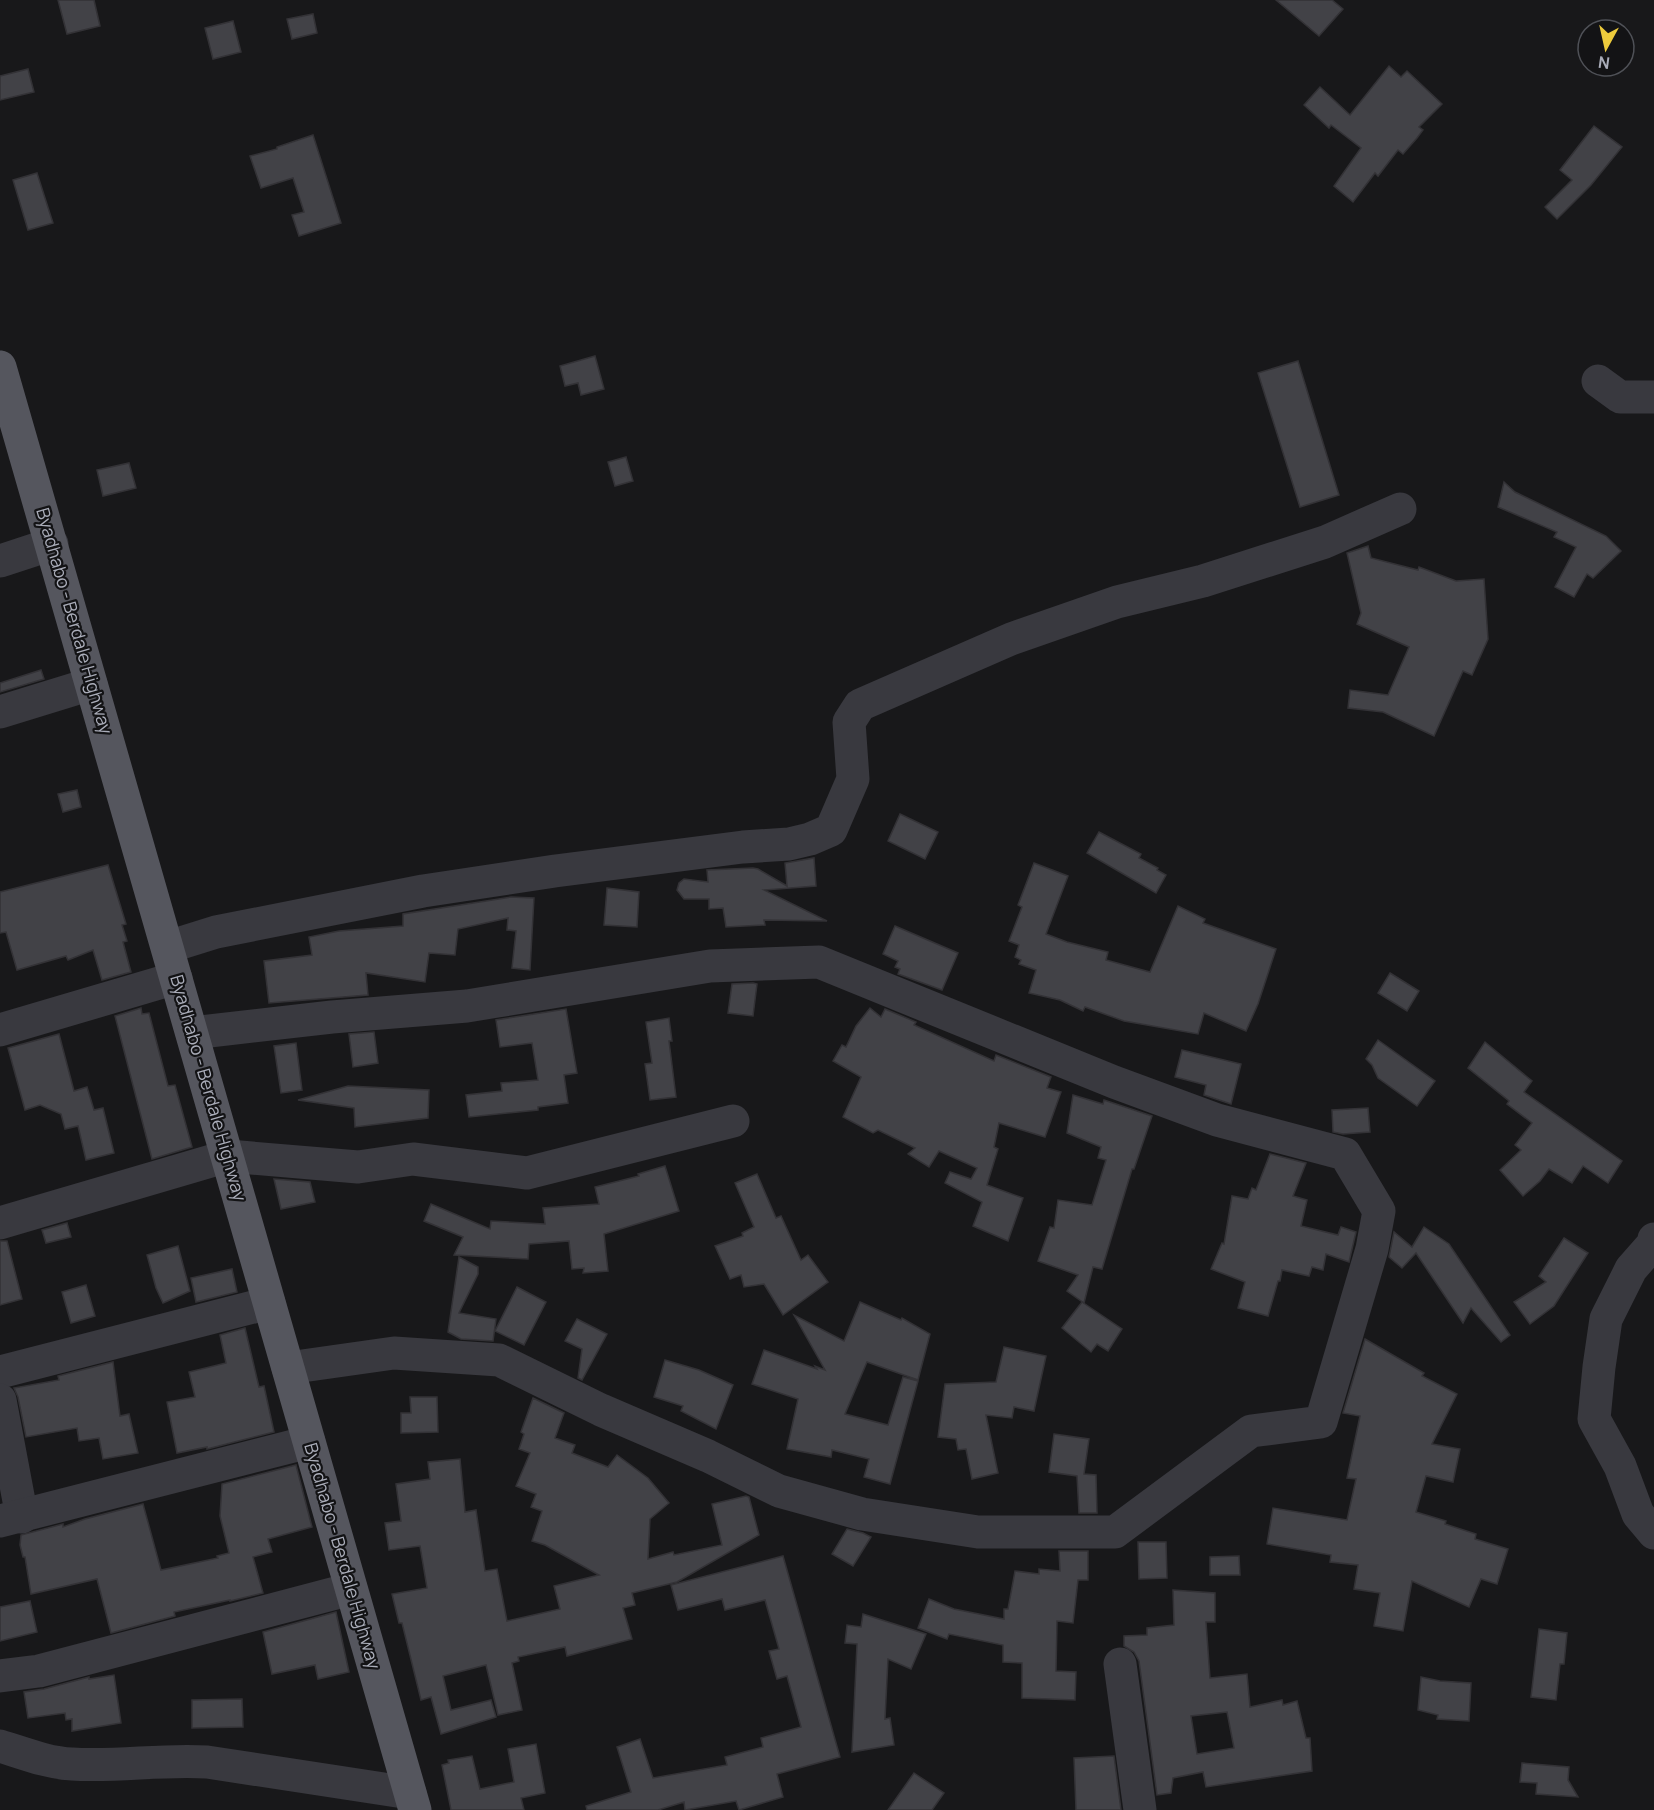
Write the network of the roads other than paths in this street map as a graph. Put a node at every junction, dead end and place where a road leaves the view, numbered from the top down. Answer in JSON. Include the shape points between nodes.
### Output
{"nodes":[{"id":1,"x":1598,"y":381,"type":"dead end"},
{"id":2,"x":2,"y":384,"type":"edge"},
{"id":3,"x":1654,"y":397,"type":"edge"},
{"id":4,"x":1400,"y":509,"type":"dead end"},
{"id":5,"x":52,"y":544,"type":"junction"},
{"id":6,"x":0,"y":561,"type":"edge"},
{"id":7,"x":91,"y":684,"type":"junction"},
{"id":8,"x":0,"y":712,"type":"edge"},
{"id":9,"x":172,"y":962,"type":"junction"},
{"id":10,"x":0,"y":1030,"type":"edge"},
{"id":11,"x":192,"y":1033,"type":"junction"},
{"id":12,"x":734,"y":1121,"type":"dead end"},
{"id":13,"x":228,"y":1156,"type":"junction"},
{"id":14,"x":0,"y":1223,"type":"edge"},
{"id":15,"x":1654,"y":1239,"type":"edge"},
{"id":16,"x":270,"y":1303,"type":"junction"},
{"id":17,"x":288,"y":1368,"type":"junction"},
{"id":18,"x":0,"y":1372,"type":"edge"},
{"id":19,"x":0,"y":1400,"type":"edge"},
{"id":20,"x":309,"y":1442,"type":"junction"},
{"id":21,"x":11,"y":1519,"type":"edge"},
{"id":22,"x":1654,"y":1533,"type":"edge"},
{"id":23,"x":351,"y":1590,"type":"junction"},
{"id":24,"x":1120,"y":1664,"type":"dead end"},
{"id":25,"x":0,"y":1677,"type":"edge"},
{"id":26,"x":0,"y":1746,"type":"edge"},
{"id":27,"x":412,"y":1801,"type":"edge"},
{"id":28,"x":1140,"y":1810,"type":"edge"}],
"edges":[{"from":1,"to":3,"type":"street","via":[[1620,397]]},
{"from":2,"to":5,"type":"main road","name":"Byadhabo - Berdale Highway"},
{"from":4,"to":9,"type":"street","via":[[1325,542],[1203,581],[1117,602],[1011,639],[860,705],[849,722],[853,779],[831,830],[810,839],[423,891],[216,932]]},
{"from":5,"to":6,"type":"street"},
{"from":5,"to":7,"type":"main road","name":"Byadhabo - Berdale Highway"},
{"from":7,"to":8,"type":"street"},
{"from":7,"to":9,"type":"main road","name":"Byadhabo - Berdale Highway"},
{"from":9,"to":10,"type":"street"},
{"from":9,"to":11,"type":"main road","name":"Byadhabo - Berdale Highway"},
{"from":11,"to":13,"type":"main road","name":"Byadhabo - Berdale Highway"},
{"from":11,"to":17,"type":"street","via":[[467,1006],[710,966],[819,962],[1217,1120],[1345,1154],[1379,1211],[1372,1249],[1321,1422],[1251,1431],[1114,1532],[978,1532],[862,1515],[779,1491],[499,1360],[394,1353]]},
{"from":12,"to":13,"type":"street","via":[[527,1173],[413,1159],[358,1167]]},
{"from":13,"to":14,"type":"street"},
{"from":13,"to":16,"type":"main road","name":"Byadhabo - Berdale Highway"},
{"from":15,"to":22,"type":"street","via":[[1631,1269],[1606,1319],[1594,1419],[1620,1466],[1638,1514]]},
{"from":16,"to":17,"type":"main road","name":"Byadhabo - Berdale Highway"},
{"from":16,"to":18,"type":"street"},
{"from":17,"to":20,"type":"main road","name":"Byadhabo - Berdale Highway"},
{"from":19,"to":21,"type":"street"},
{"from":20,"to":21,"type":"street"},
{"from":20,"to":23,"type":"main road","name":"Byadhabo - Berdale Highway"},
{"from":23,"to":25,"type":"street","via":[[39,1671]]},
{"from":23,"to":27,"type":"main road","name":"Byadhabo - Berdale Highway"},
{"from":24,"to":28,"type":"street"},
{"from":26,"to":27,"type":"street","via":[[71,1764],[207,1762]]}]}
